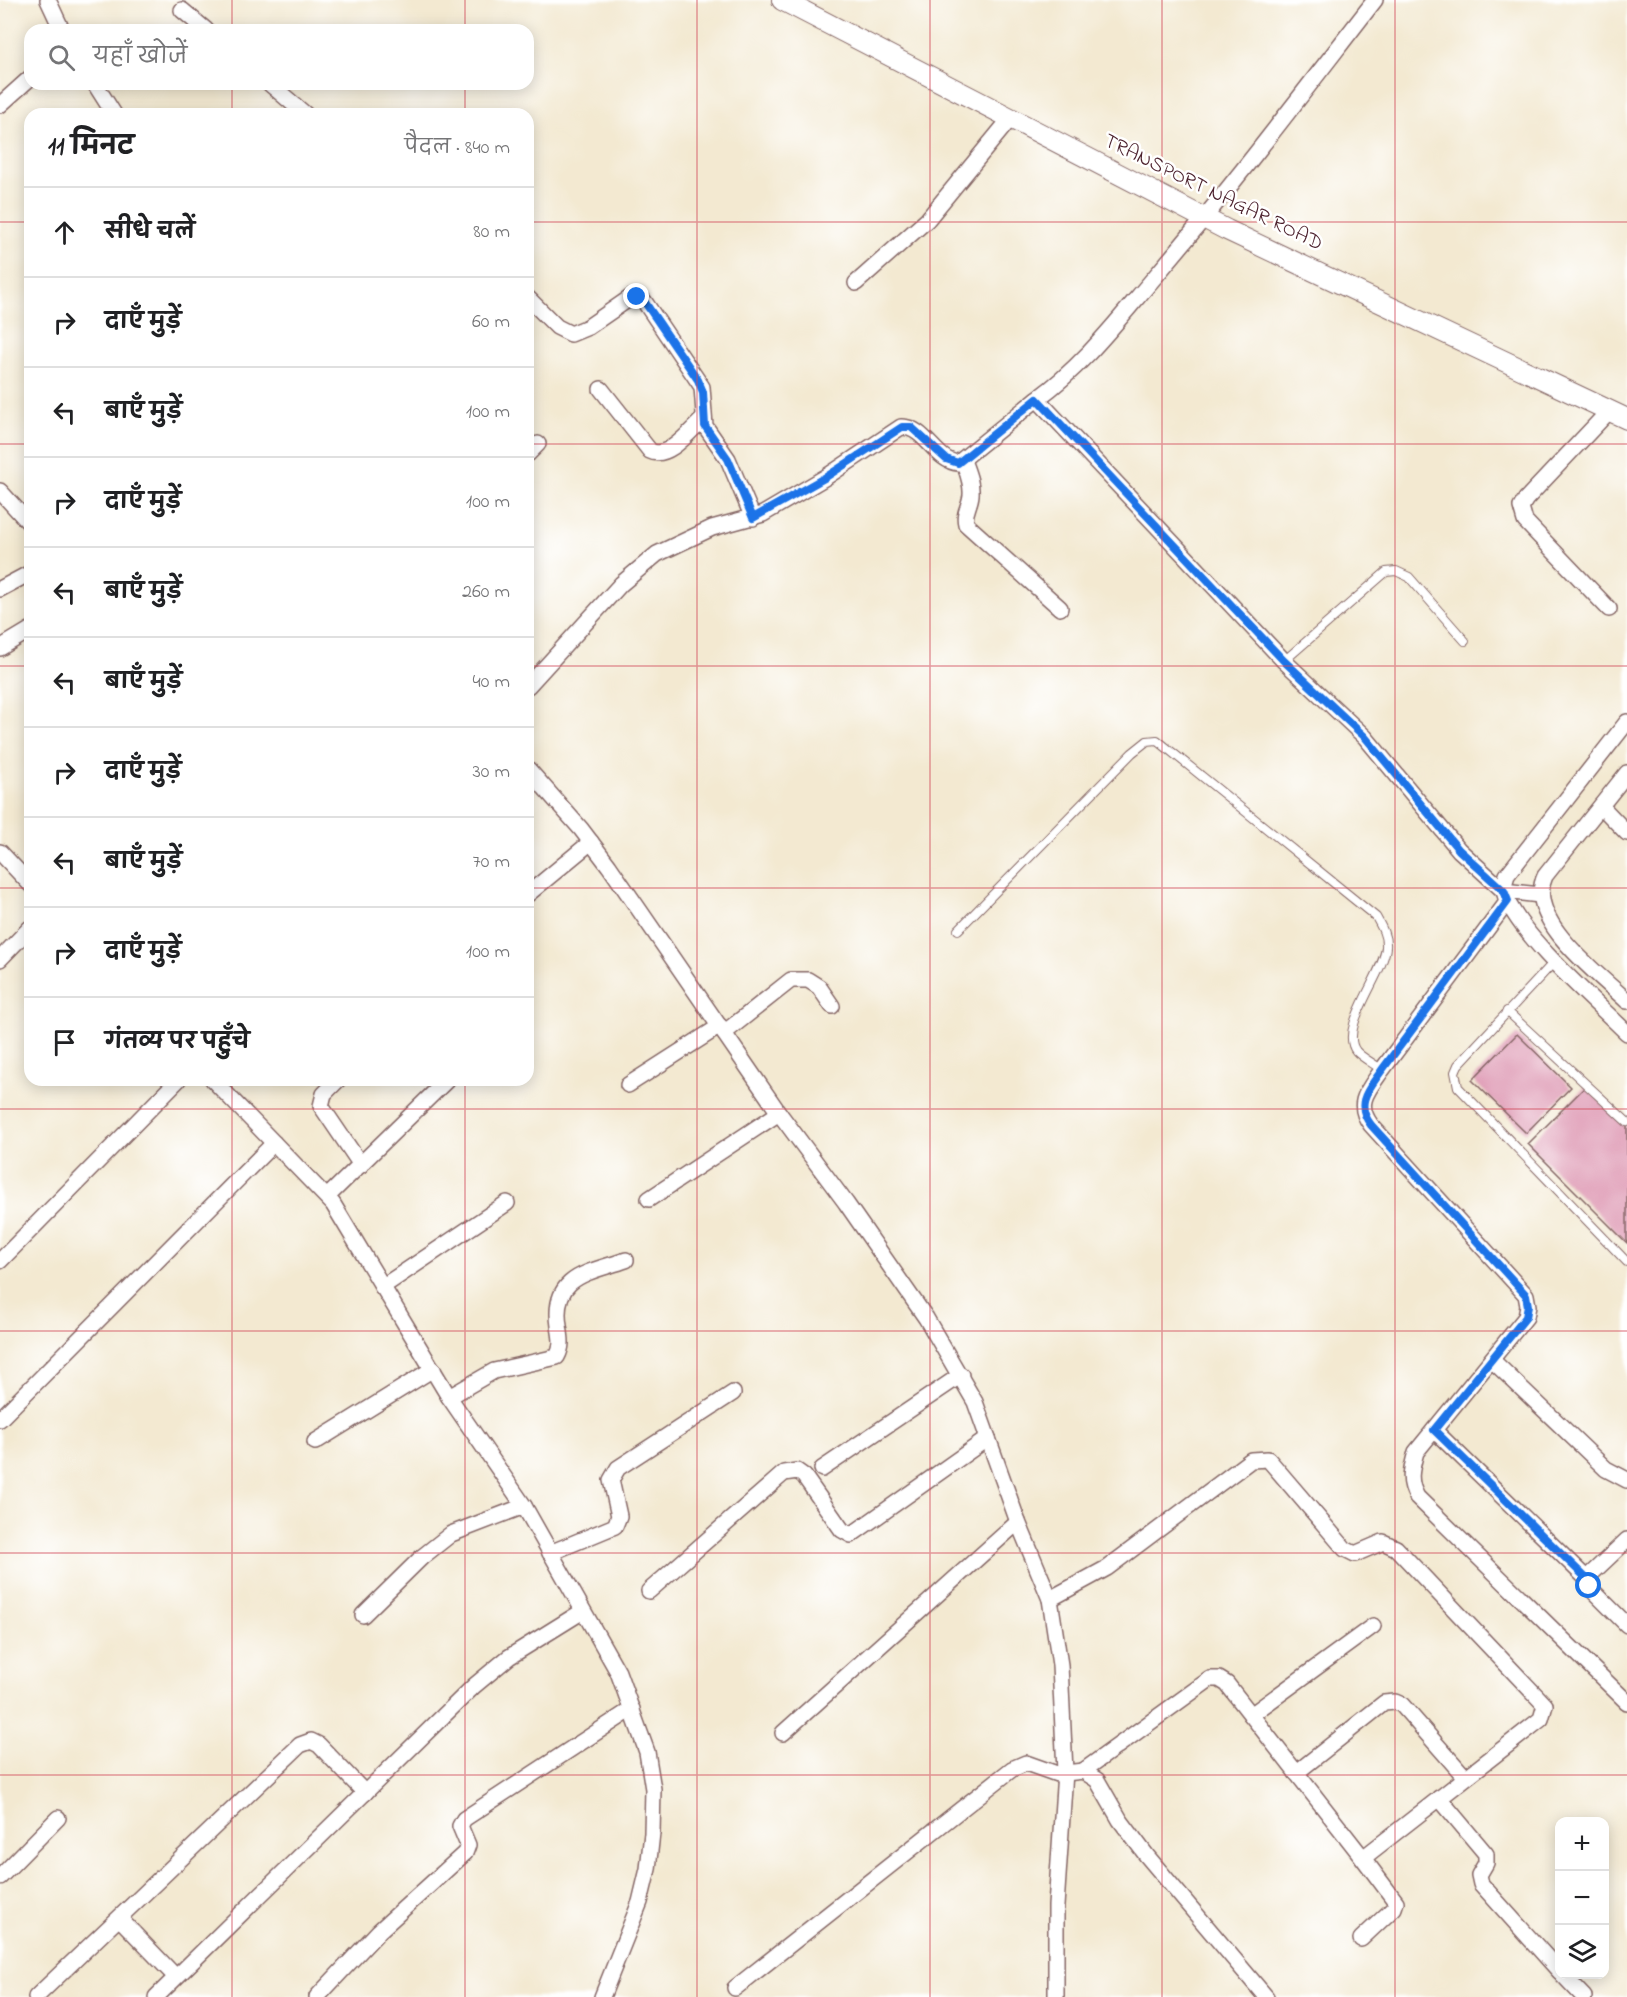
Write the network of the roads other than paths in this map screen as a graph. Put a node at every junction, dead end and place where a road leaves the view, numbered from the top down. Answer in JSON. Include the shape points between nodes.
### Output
{"nodes":[{"id":1,"x":48,"y":0,"type":"edge"},
{"id":2,"x":782,"y":0,"type":"edge"},
{"id":3,"x":1375,"y":0,"type":"edge"},
{"id":4,"x":182,"y":10,"type":"dead end"},
{"id":5,"x":59,"y":24,"type":"edge"},
{"id":6,"x":199,"y":24,"type":"edge"},
{"id":7,"x":24,"y":83,"type":"edge"},
{"id":8,"x":99,"y":90,"type":"edge"},
{"id":9,"x":277,"y":90,"type":"edge"},
{"id":10,"x":0,"y":105,"type":"edge"},
{"id":11,"x":110,"y":108,"type":"edge"},
{"id":12,"x":298,"y":108,"type":"edge"},
{"id":13,"x":1010,"y":119,"type":"junction"},
{"id":14,"x":1206,"y":218,"type":"junction"},
{"id":15,"x":856,"y":283,"type":"dead end"},
{"id":16,"x":534,"y":304,"type":"edge"},
{"id":17,"x":601,"y":389,"type":"dead end"},
{"id":18,"x":1037,"y":399,"type":"junction"},
{"id":19,"x":1618,"y":415,"type":"edge"},
{"id":20,"x":703,"y":419,"type":"junction"},
{"id":21,"x":963,"y":460,"type":"junction"},
{"id":22,"x":0,"y":491,"type":"edge"},
{"id":23,"x":24,"y":517,"type":"edge"},
{"id":24,"x":753,"y":518,"type":"junction"},
{"id":25,"x":24,"y":576,"type":"edge"},
{"id":26,"x":0,"y":589,"type":"edge"},
{"id":27,"x":1060,"y":608,"type":"dead end"},
{"id":28,"x":1609,"y":609,"type":"dead end"},
{"id":29,"x":24,"y":634,"type":"edge"},
{"id":30,"x":1465,"y":641,"type":"dead end"},
{"id":31,"x":0,"y":648,"type":"edge"},
{"id":32,"x":1284,"y":661,"type":"junction"},
{"id":33,"x":534,"y":679,"type":"edge"},
{"id":34,"x":1627,"y":722,"type":"edge"},
{"id":35,"x":1627,"y":772,"type":"edge"},
{"id":36,"x":534,"y":776,"type":"edge"},
{"id":37,"x":1601,"y":806,"type":"junction"},
{"id":38,"x":1627,"y":833,"type":"edge"},
{"id":39,"x":591,"y":842,"type":"junction"},
{"id":40,"x":0,"y":852,"type":"edge"},
{"id":41,"x":24,"y":878,"type":"edge"},
{"id":42,"x":534,"y":889,"type":"edge"},
{"id":43,"x":1540,"y":895,"type":"junction"},
{"id":44,"x":1506,"y":896,"type":"junction"},
{"id":45,"x":958,"y":930,"type":"dead end"},
{"id":46,"x":24,"y":934,"type":"edge"},
{"id":47,"x":0,"y":959,"type":"edge"},
{"id":48,"x":1555,"y":961,"type":"junction"},
{"id":49,"x":1627,"y":1001,"type":"edge"},
{"id":50,"x":832,"y":1006,"type":"dead end"},
{"id":51,"x":1507,"y":1011,"type":"junction"},
{"id":52,"x":722,"y":1029,"type":"junction"},
{"id":53,"x":1627,"y":1032,"type":"edge"},
{"id":54,"x":1382,"y":1070,"type":"junction"},
{"id":55,"x":628,"y":1085,"type":"dead end"},
{"id":56,"x":172,"y":1086,"type":"edge"},
{"id":57,"x":219,"y":1086,"type":"edge"},
{"id":58,"x":332,"y":1086,"type":"edge"},
{"id":59,"x":441,"y":1086,"type":"edge"},
{"id":60,"x":778,"y":1113,"type":"junction"},
{"id":61,"x":1627,"y":1122,"type":"edge"},
{"id":62,"x":274,"y":1143,"type":"junction"},
{"id":63,"x":361,"y":1164,"type":"junction"},
{"id":64,"x":327,"y":1197,"type":"junction"},
{"id":65,"x":650,"y":1199,"type":"dead end"},
{"id":66,"x":507,"y":1203,"type":"dead end"},
{"id":67,"x":626,"y":1260,"type":"dead end"},
{"id":68,"x":0,"y":1261,"type":"edge"},
{"id":69,"x":1627,"y":1262,"type":"edge"},
{"id":70,"x":382,"y":1287,"type":"junction"},
{"id":71,"x":1493,"y":1361,"type":"junction"},
{"id":72,"x":433,"y":1369,"type":"junction"},
{"id":73,"x":961,"y":1375,"type":"junction"},
{"id":74,"x":733,"y":1393,"type":"dead end"},
{"id":75,"x":448,"y":1397,"type":"junction"},
{"id":76,"x":0,"y":1419,"type":"edge"},
{"id":77,"x":1434,"y":1430,"type":"junction"},
{"id":78,"x":988,"y":1438,"type":"junction"},
{"id":79,"x":315,"y":1442,"type":"dead end"},
{"id":80,"x":822,"y":1469,"type":"dead end"},
{"id":81,"x":1627,"y":1480,"type":"edge"},
{"id":82,"x":524,"y":1506,"type":"junction"},
{"id":83,"x":1018,"y":1522,"type":"junction"},
{"id":84,"x":1627,"y":1540,"type":"edge"},
{"id":85,"x":550,"y":1553,"type":"junction"},
{"id":86,"x":1588,"y":1580,"type":"junction"},
{"id":87,"x":649,"y":1591,"type":"dead end"},
{"id":88,"x":1050,"y":1599,"type":"junction"},
{"id":89,"x":583,"y":1611,"type":"junction"},
{"id":90,"x":363,"y":1616,"type":"dead end"},
{"id":91,"x":1627,"y":1625,"type":"edge"},
{"id":92,"x":1373,"y":1626,"type":"dead end"},
{"id":93,"x":1627,"y":1702,"type":"edge"},
{"id":94,"x":632,"y":1709,"type":"junction"},
{"id":95,"x":1251,"y":1716,"type":"junction"},
{"id":96,"x":783,"y":1733,"type":"dead end"},
{"id":97,"x":1083,"y":1771,"type":"junction"},
{"id":98,"x":1065,"y":1772,"type":"junction"},
{"id":99,"x":1296,"y":1773,"type":"junction"},
{"id":100,"x":1465,"y":1778,"type":"junction"},
{"id":101,"x":365,"y":1793,"type":"junction"},
{"id":102,"x":1439,"y":1798,"type":"junction"},
{"id":103,"x":58,"y":1818,"type":"dead end"},
{"id":104,"x":1363,"y":1858,"type":"junction"},
{"id":105,"x":0,"y":1877,"type":"edge"},
{"id":106,"x":120,"y":1919,"type":"junction"},
{"id":107,"x":1361,"y":1939,"type":"dead end"},
{"id":108,"x":1555,"y":1966,"type":"edge"},
{"id":109,"x":175,"y":1976,"type":"junction"},
{"id":110,"x":1567,"y":1979,"type":"edge"},
{"id":111,"x":735,"y":1988,"type":"dead end"},
{"id":112,"x":36,"y":1997,"type":"edge"},
{"id":113,"x":156,"y":1997,"type":"edge"},
{"id":114,"x":317,"y":1997,"type":"edge"},
{"id":115,"x":602,"y":1997,"type":"edge"},
{"id":116,"x":1056,"y":1997,"type":"edge"},
{"id":117,"x":1266,"y":1997,"type":"edge"},
{"id":118,"x":1584,"y":1997,"type":"edge"}],
"edges":[{"from":1,"to":5,"type":"street"},
{"from":2,"to":13,"type":"street","name":"TRANSPORT NAGAR ROAD"},
{"from":3,"to":14,"type":"street"},
{"from":4,"to":6,"type":"street"},
{"from":7,"to":10,"type":"street"},
{"from":8,"to":11,"type":"street"},
{"from":9,"to":12,"type":"street"},
{"from":13,"to":14,"type":"street","name":"TRANSPORT NAGAR ROAD"},
{"from":13,"to":15,"type":"street","via":[[927,220]]},
{"from":14,"to":18,"type":"street","via":[[1096,346],[1062,381]]},
{"from":14,"to":19,"type":"street","name":"TRANSPORT NAGAR ROAD"},
{"from":16,"to":20,"type":"street","via":[[557,327],[571,334],[630,298],[644,301],[702,387]]},
{"from":17,"to":20,"type":"street","via":[[655,453],[666,451]]},
{"from":18,"to":21,"type":"street"},
{"from":18,"to":32,"type":"street"},
{"from":19,"to":28,"type":"street","via":[[1521,507],[1525,520]]},
{"from":20,"to":24,"type":"street","via":[[728,459]]},
{"from":21,"to":24,"type":"street","via":[[952,462],[911,427],[902,427],[826,477]]},
{"from":21,"to":27,"type":"street","via":[[971,483],[966,524]]},
{"from":22,"to":23,"type":"street"},
{"from":24,"to":33,"type":"street","via":[[712,528],[657,554],[621,584]]},
{"from":25,"to":26,"type":"street"},
{"from":29,"to":31,"type":"street"},
{"from":30,"to":32,"type":"lane","via":[[1409,577],[1386,572]]},
{"from":32,"to":44,"type":"street","via":[[1365,737],[1459,850]]},
{"from":34,"to":44,"type":"street","via":[[1506,875]]},
{"from":35,"to":37,"type":"street"},
{"from":36,"to":39,"type":"street"},
{"from":37,"to":38,"type":"street"},
{"from":37,"to":43,"type":"street","via":[[1545,876]]},
{"from":39,"to":42,"type":"street"},
{"from":39,"to":52,"type":"street"},
{"from":40,"to":41,"type":"street"},
{"from":43,"to":44,"type":"street"},
{"from":43,"to":49,"type":"street","via":[[1542,910],[1554,930]]},
{"from":44,"to":48,"type":"street","via":[[1515,915]]},
{"from":44,"to":54,"type":"street"},
{"from":45,"to":54,"type":"lane","via":[[1132,753],[1147,741],[1157,740],[1376,917],[1386,947],[1357,1016],[1352,1041],[1356,1051]]},
{"from":46,"to":47,"type":"street"},
{"from":48,"to":51,"type":"lane"},
{"from":48,"to":53,"type":"street"},
{"from":50,"to":52,"type":"street","via":[[819,987],[808,980],[791,980]]},
{"from":51,"to":61,"type":"lane"},
{"from":51,"to":69,"type":"lane","via":[[1458,1065],[1458,1087]]},
{"from":52,"to":55,"type":"street"},
{"from":52,"to":60,"type":"street"},
{"from":54,"to":71,"type":"street","via":[[1364,1096],[1363,1115],[1526,1295],[1526,1317]]},
{"from":56,"to":68,"type":"street"},
{"from":57,"to":62,"type":"street"},
{"from":58,"to":63,"type":"street","via":[[324,1094],[321,1106]]},
{"from":59,"to":63,"type":"street"},
{"from":60,"to":65,"type":"street"},
{"from":60,"to":73,"type":"street","via":[[853,1213]]},
{"from":62,"to":64,"type":"street"},
{"from":62,"to":76,"type":"street"},
{"from":63,"to":64,"type":"street"},
{"from":64,"to":70,"type":"street"},
{"from":66,"to":70,"type":"street"},
{"from":67,"to":75,"type":"street","via":[[574,1277],[566,1285],[558,1305],[562,1340],[556,1357],[494,1371]]},
{"from":70,"to":72,"type":"street"},
{"from":71,"to":77,"type":"street"},
{"from":71,"to":81,"type":"street","via":[[1606,1469]]},
{"from":72,"to":75,"type":"street"},
{"from":72,"to":79,"type":"street"},
{"from":73,"to":78,"type":"street"},
{"from":73,"to":80,"type":"street"},
{"from":74,"to":85,"type":"street","via":[[618,1468],[611,1480],[619,1516],[615,1526]]},
{"from":75,"to":82,"type":"street"},
{"from":77,"to":86,"type":"street"},
{"from":77,"to":93,"type":"street","via":[[1416,1452],[1410,1471],[1410,1485],[1417,1497]]},
{"from":78,"to":83,"type":"street"},
{"from":78,"to":87,"type":"street","via":[[851,1535],[842,1530],[804,1476],[797,1471],[784,1473]]},
{"from":82,"to":85,"type":"street"},
{"from":82,"to":90,"type":"street","via":[[451,1534]]},
{"from":83,"to":88,"type":"street"},
{"from":83,"to":96,"type":"street"},
{"from":84,"to":86,"type":"street"},
{"from":85,"to":89,"type":"street"},
{"from":86,"to":91,"type":"street","via":[[1592,1590]]},
{"from":88,"to":98,"type":"street","via":[[1060,1665]]},
{"from":88,"to":100,"type":"street","via":[[1107,1568],[1251,1460],[1268,1459],[1350,1553],[1360,1553],[1383,1542],[1396,1548],[1545,1705],[1541,1719]]},
{"from":89,"to":94,"type":"street","via":[[618,1672]]},
{"from":89,"to":101,"type":"street","via":[[493,1669]]},
{"from":92,"to":95,"type":"street"},
{"from":94,"to":114,"type":"street","via":[[464,1819],[460,1826],[468,1845],[465,1853],[379,1931]]},
{"from":94,"to":115,"type":"street","via":[[647,1752],[653,1789],[652,1833],[640,1902]]},
{"from":95,"to":97,"type":"street","via":[[1227,1684],[1210,1679]]},
{"from":95,"to":99,"type":"street"},
{"from":97,"to":98,"type":"street"},
{"from":97,"to":117,"type":"street","via":[[1097,1780],[1147,1856]]},
{"from":98,"to":111,"type":"street","via":[[1052,1773],[1020,1763]]},
{"from":98,"to":116,"type":"street","via":[[1056,1906]]},
{"from":99,"to":100,"type":"street","via":[[1384,1703],[1395,1702],[1402,1705]]},
{"from":99,"to":104,"type":"street"},
{"from":100,"to":102,"type":"street"},
{"from":101,"to":106,"type":"street","via":[[319,1745],[305,1742]]},
{"from":101,"to":109,"type":"street"},
{"from":102,"to":104,"type":"street"},
{"from":102,"to":108,"type":"street","via":[[1486,1854],[1479,1875],[1481,1884]]},
{"from":103,"to":105,"type":"street"},
{"from":104,"to":107,"type":"street","via":[[1396,1902]]},
{"from":106,"to":109,"type":"street"},
{"from":106,"to":112,"type":"street"},
{"from":109,"to":113,"type":"street"},
{"from":110,"to":118,"type":"street"}]}
